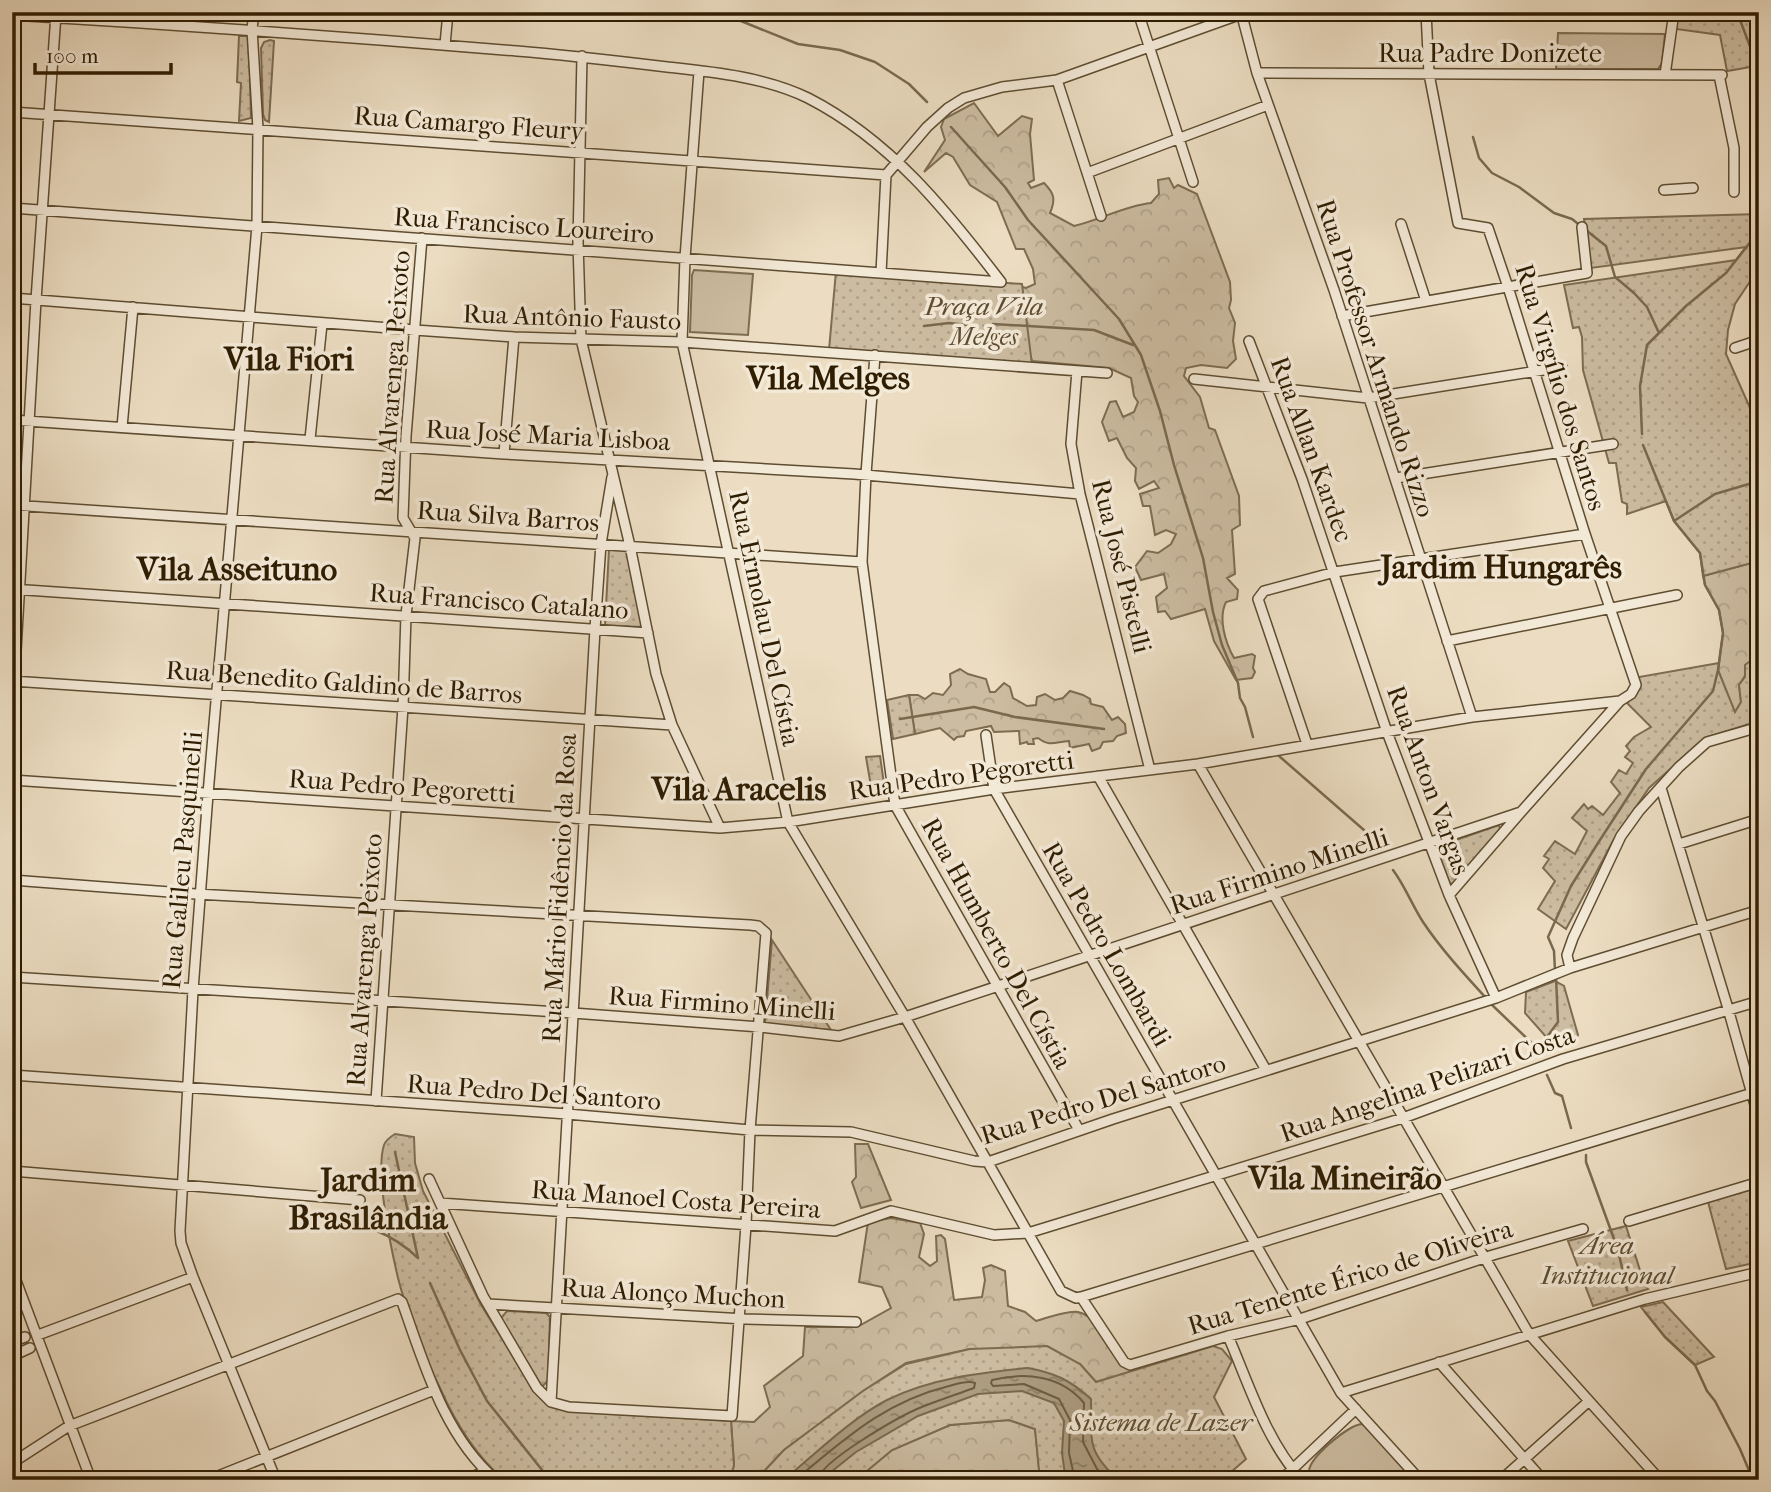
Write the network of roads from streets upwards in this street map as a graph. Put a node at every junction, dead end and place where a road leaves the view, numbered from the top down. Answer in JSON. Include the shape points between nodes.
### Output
{"nodes":[{"id":1,"x":254,"y":12,"type":"edge"},
{"id":2,"x":448,"y":12,"type":"edge"},
{"id":3,"x":1138,"y":12,"type":"edge"},
{"id":4,"x":1426,"y":12,"type":"edge"},
{"id":5,"x":1674,"y":12,"type":"edge"},
{"id":6,"x":1243,"y":13,"type":"edge"},
{"id":7,"x":12,"y":15,"type":"edge"},
{"id":8,"x":56,"y":15,"type":"edge"},
{"id":9,"x":150,"y":17,"type":"edge"},
{"id":10,"x":252,"y":29,"type":"junction"},
{"id":11,"x":445,"y":45,"type":"junction"},
{"id":12,"x":1149,"y":46,"type":"junction"},
{"id":13,"x":582,"y":56,"type":"junction"},
{"id":14,"x":699,"y":71,"type":"junction"},
{"id":15,"x":1257,"y":73,"type":"junction"},
{"id":16,"x":1429,"y":74,"type":"junction"},
{"id":17,"x":1665,"y":75,"type":"junction"},
{"id":18,"x":1057,"y":80,"type":"junction"},
{"id":19,"x":1268,"y":105,"type":"junction"},
{"id":20,"x":12,"y":112,"type":"edge"},
{"id":21,"x":48,"y":114,"type":"junction"},
{"id":22,"x":258,"y":129,"type":"junction"},
{"id":23,"x":1179,"y":138,"type":"junction"},
{"id":24,"x":580,"y":153,"type":"junction"},
{"id":25,"x":693,"y":161,"type":"junction"},
{"id":26,"x":899,"y":163,"type":"junction"},
{"id":27,"x":1087,"y":173,"type":"junction"},
{"id":28,"x":887,"y":175,"type":"junction"},
{"id":29,"x":1193,"y":182,"type":"dead end"},
{"id":30,"x":1693,"y":187,"type":"dead end"},
{"id":31,"x":1664,"y":190,"type":"dead end"},
{"id":32,"x":1734,"y":192,"type":"dead end"},
{"id":33,"x":12,"y":208,"type":"edge"},
{"id":34,"x":44,"y":210,"type":"junction"},
{"id":35,"x":1101,"y":216,"type":"dead end"},
{"id":36,"x":1401,"y":224,"type":"dead end"},
{"id":37,"x":257,"y":226,"type":"junction"},
{"id":38,"x":1582,"y":228,"type":"dead end"},
{"id":39,"x":422,"y":238,"type":"junction"},
{"id":40,"x":578,"y":250,"type":"junction"},
{"id":41,"x":685,"y":258,"type":"junction"},
{"id":42,"x":881,"y":273,"type":"junction"},
{"id":43,"x":1508,"y":287,"type":"junction"},
{"id":44,"x":12,"y":298,"type":"edge"},
{"id":45,"x":36,"y":300,"type":"junction"},
{"id":46,"x":1426,"y":301,"type":"junction"},
{"id":47,"x":133,"y":307,"type":"junction"},
{"id":48,"x":248,"y":316,"type":"junction"},
{"id":49,"x":1342,"y":316,"type":"junction"},
{"id":50,"x":322,"y":324,"type":"junction"},
{"id":51,"x":415,"y":330,"type":"junction"},
{"id":52,"x":514,"y":337,"type":"junction"},
{"id":53,"x":581,"y":339,"type":"junction"},
{"id":54,"x":1759,"y":340,"type":"edge"},
{"id":55,"x":1249,"y":341,"type":"dead end"},
{"id":56,"x":682,"y":342,"type":"junction"},
{"id":57,"x":1735,"y":348,"type":"dead end"},
{"id":58,"x":874,"y":355,"type":"junction"},
{"id":59,"x":1562,"y":367,"type":"dead end"},
{"id":60,"x":1077,"y":371,"type":"junction"},
{"id":61,"x":1535,"y":372,"type":"junction"},
{"id":62,"x":1107,"y":373,"type":"dead end"},
{"id":63,"x":1194,"y":379,"type":"dead end"},
{"id":64,"x":1266,"y":387,"type":"junction"},
{"id":65,"x":1368,"y":398,"type":"junction"},
{"id":66,"x":12,"y":420,"type":"edge"},
{"id":67,"x":30,"y":421,"type":"junction"},
{"id":68,"x":122,"y":427,"type":"junction"},
{"id":69,"x":238,"y":435,"type":"junction"},
{"id":70,"x":310,"y":439,"type":"junction"},
{"id":71,"x":1612,"y":444,"type":"dead end"},
{"id":72,"x":405,"y":448,"type":"junction"},
{"id":73,"x":1560,"y":453,"type":"junction"},
{"id":74,"x":504,"y":454,"type":"junction"},
{"id":75,"x":608,"y":460,"type":"junction"},
{"id":76,"x":711,"y":465,"type":"junction"},
{"id":77,"x":866,"y":474,"type":"junction"},
{"id":78,"x":612,"y":477,"type":"junction"},
{"id":79,"x":1396,"y":478,"type":"junction"},
{"id":80,"x":1080,"y":494,"type":"junction"},
{"id":81,"x":12,"y":505,"type":"edge"},
{"id":82,"x":25,"y":505,"type":"junction"},
{"id":83,"x":230,"y":519,"type":"junction"},
{"id":84,"x":410,"y":530,"type":"junction"},
{"id":85,"x":1585,"y":534,"type":"junction"},
{"id":86,"x":601,"y":544,"type":"junction"},
{"id":87,"x":630,"y":546,"type":"junction"},
{"id":88,"x":728,"y":553,"type":"junction"},
{"id":89,"x":1419,"y":559,"type":"junction"},
{"id":90,"x":862,"y":562,"type":"junction"},
{"id":91,"x":1335,"y":572,"type":"junction"},
{"id":92,"x":16,"y":589,"type":"edge"},
{"id":93,"x":1677,"y":595,"type":"dead end"},
{"id":94,"x":224,"y":604,"type":"junction"},
{"id":95,"x":1609,"y":608,"type":"junction"},
{"id":96,"x":406,"y":615,"type":"junction"},
{"id":97,"x":595,"y":629,"type":"junction"},
{"id":98,"x":648,"y":633,"type":"junction"},
{"id":99,"x":1447,"y":641,"type":"junction"},
{"id":100,"x":14,"y":681,"type":"edge"},
{"id":101,"x":217,"y":695,"type":"junction"},
{"id":102,"x":1620,"y":701,"type":"junction"},
{"id":103,"x":402,"y":707,"type":"junction"},
{"id":104,"x":1472,"y":717,"type":"junction"},
{"id":105,"x":590,"y":720,"type":"junction"},
{"id":106,"x":12,"y":721,"type":"edge"},
{"id":107,"x":673,"y":725,"type":"junction"},
{"id":108,"x":1759,"y":727,"type":"edge"},
{"id":109,"x":1387,"y":732,"type":"junction"},
{"id":110,"x":986,"y":735,"type":"dead end"},
{"id":111,"x":1307,"y":744,"type":"junction"},
{"id":112,"x":1198,"y":764,"type":"junction"},
{"id":113,"x":1150,"y":770,"type":"junction"},
{"id":114,"x":1098,"y":776,"type":"junction"},
{"id":115,"x":12,"y":780,"type":"edge"},
{"id":116,"x":1661,"y":788,"type":"junction"},
{"id":117,"x":994,"y":789,"type":"junction"},
{"id":118,"x":208,"y":794,"type":"junction"},
{"id":119,"x":895,"y":805,"type":"junction"},
{"id":120,"x":396,"y":807,"type":"junction"},
{"id":121,"x":1521,"y":812,"type":"junction"},
{"id":122,"x":584,"y":819,"type":"junction"},
{"id":123,"x":1759,"y":819,"type":"edge"},
{"id":124,"x":789,"y":822,"type":"junction"},
{"id":125,"x":720,"y":828,"type":"junction"},
{"id":126,"x":1429,"y":842,"type":"junction"},
{"id":127,"x":1679,"y":844,"type":"junction"},
{"id":128,"x":12,"y":880,"type":"edge"},
{"id":129,"x":200,"y":894,"type":"junction"},
{"id":130,"x":1274,"y":895,"type":"junction"},
{"id":131,"x":1449,"y":895,"type":"junction"},
{"id":132,"x":389,"y":906,"type":"junction"},
{"id":133,"x":1759,"y":910,"type":"edge"},
{"id":134,"x":578,"y":916,"type":"junction"},
{"id":135,"x":1183,"y":925,"type":"junction"},
{"id":136,"x":1703,"y":927,"type":"junction"},
{"id":137,"x":1090,"y":956,"type":"junction"},
{"id":138,"x":1570,"y":968,"type":"junction"},
{"id":139,"x":12,"y":977,"type":"edge"},
{"id":140,"x":996,"y":985,"type":"junction"},
{"id":141,"x":193,"y":990,"type":"junction"},
{"id":142,"x":1496,"y":998,"type":"junction"},
{"id":143,"x":1759,"y":1001,"type":"edge"},
{"id":144,"x":383,"y":1002,"type":"junction"},
{"id":145,"x":1728,"y":1010,"type":"junction"},
{"id":146,"x":573,"y":1013,"type":"junction"},
{"id":147,"x":905,"y":1017,"type":"junction"},
{"id":148,"x":760,"y":1027,"type":"junction"},
{"id":149,"x":1359,"y":1041,"type":"junction"},
{"id":150,"x":1266,"y":1070,"type":"junction"},
{"id":151,"x":12,"y":1075,"type":"edge"},
{"id":152,"x":187,"y":1088,"type":"junction"},
{"id":153,"x":1755,"y":1092,"type":"edge"},
{"id":154,"x":1173,"y":1100,"type":"junction"},
{"id":155,"x":376,"y":1101,"type":"junction"},
{"id":156,"x":567,"y":1114,"type":"junction"},
{"id":157,"x":1403,"y":1118,"type":"junction"},
{"id":158,"x":1759,"y":1119,"type":"edge"},
{"id":159,"x":750,"y":1130,"type":"junction"},
{"id":160,"x":1079,"y":1130,"type":"junction"},
{"id":161,"x":988,"y":1162,"type":"junction"},
{"id":162,"x":12,"y":1171,"type":"edge"},
{"id":163,"x":1216,"y":1176,"type":"junction"},
{"id":164,"x":429,"y":1179,"type":"dead end"},
{"id":165,"x":1759,"y":1182,"type":"edge"},
{"id":166,"x":180,"y":1185,"type":"junction"},
{"id":167,"x":1444,"y":1187,"type":"junction"},
{"id":168,"x":360,"y":1199,"type":"dead end"},
{"id":169,"x":440,"y":1203,"type":"junction"},
{"id":170,"x":561,"y":1212,"type":"junction"},
{"id":171,"x":1629,"y":1221,"type":"dead end"},
{"id":172,"x":746,"y":1224,"type":"junction"},
{"id":173,"x":1583,"y":1229,"type":"dead end"},
{"id":174,"x":1028,"y":1233,"type":"junction"},
{"id":175,"x":1255,"y":1244,"type":"junction"},
{"id":176,"x":1485,"y":1259,"type":"junction"},
{"id":177,"x":12,"y":1270,"type":"edge"},
{"id":178,"x":1759,"y":1272,"type":"edge"},
{"id":179,"x":193,"y":1277,"type":"junction"},
{"id":180,"x":14,"y":1281,"type":"edge"},
{"id":181,"x":1081,"y":1297,"type":"junction"},
{"id":182,"x":488,"y":1304,"type":"junction"},
{"id":183,"x":555,"y":1308,"type":"junction"},
{"id":184,"x":740,"y":1318,"type":"junction"},
{"id":185,"x":1300,"y":1319,"type":"junction"},
{"id":186,"x":856,"y":1322,"type":"dead end"},
{"id":187,"x":1529,"y":1334,"type":"junction"},
{"id":188,"x":38,"y":1335,"type":"junction"},
{"id":189,"x":1228,"y":1336,"type":"junction"},
{"id":190,"x":25,"y":1337,"type":"dead end"},
{"id":191,"x":14,"y":1341,"type":"edge"},
{"id":192,"x":30,"y":1348,"type":"dead end"},
{"id":193,"x":19,"y":1353,"type":"dead end"},
{"id":194,"x":1438,"y":1362,"type":"junction"},
{"id":195,"x":228,"y":1364,"type":"junction"},
{"id":196,"x":1130,"y":1365,"type":"joint"},
{"id":197,"x":434,"y":1390,"type":"junction"},
{"id":198,"x":1341,"y":1393,"type":"junction"},
{"id":199,"x":1589,"y":1401,"type":"junction"},
{"id":200,"x":551,"y":1402,"type":"junction"},
{"id":201,"x":1356,"y":1409,"type":"junction"},
{"id":202,"x":69,"y":1426,"type":"junction"},
{"id":203,"x":267,"y":1456,"type":"junction"},
{"id":204,"x":1525,"y":1459,"type":"junction"},
{"id":205,"x":12,"y":1463,"type":"edge"},
{"id":206,"x":1292,"y":1468,"type":"junction"},
{"id":207,"x":486,"y":1471,"type":"junction"},
{"id":208,"x":90,"y":1480,"type":"edge"},
{"id":209,"x":208,"y":1480,"type":"edge"},
{"id":210,"x":276,"y":1480,"type":"edge"},
{"id":211,"x":465,"y":1480,"type":"edge"},
{"id":212,"x":496,"y":1480,"type":"edge"},
{"id":213,"x":1280,"y":1480,"type":"edge"},
{"id":214,"x":1302,"y":1480,"type":"edge"},
{"id":215,"x":1420,"y":1480,"type":"edge"},
{"id":216,"x":1501,"y":1480,"type":"edge"},
{"id":217,"x":1544,"y":1480,"type":"edge"},
{"id":218,"x":1660,"y":1480,"type":"edge"}],
"edges":[{"from":1,"to":10,"type":"street","name":"Rua Galileu Pasquinelli"},
{"from":2,"to":11,"type":"street"},
{"from":3,"to":12,"type":"street"},
{"from":4,"to":16,"type":"street"},
{"from":5,"to":17,"type":"street"},
{"from":6,"to":12,"type":"street"},
{"from":6,"to":15,"type":"street","name":"Rua Professor Armando Rizzo"},
{"from":7,"to":8,"type":"street"},
{"from":8,"to":9,"type":"street"},
{"from":8,"to":21,"type":"street"},
{"from":9,"to":10,"type":"street"},
{"from":10,"to":11,"type":"street"},
{"from":10,"to":22,"type":"street","name":"Rua Galileu Pasquinelli"},
{"from":11,"to":13,"type":"street"},
{"from":12,"to":18,"type":"street"},
{"from":12,"to":23,"type":"street"},
{"from":13,"to":14,"type":"street"},
{"from":13,"to":24,"type":"street"},
{"from":14,"to":25,"type":"street","name":"Rua Ermolau Del Cístia"},
{"from":14,"to":26,"type":"street","via":[[776,86],[807,98],[858,127]]},
{"from":15,"to":16,"type":"street","name":"Rua Padre Donizete"},
{"from":15,"to":19,"type":"street","name":"Rua Professor Armando Rizzo"},
{"from":16,"to":17,"type":"street","name":"Rua Padre Donizete"},
{"from":16,"to":43,"type":"street","name":"Rua Virgílio dos Santos","via":[[1458,223],[1488,228]]},
{"from":17,"to":32,"type":"street","name":"Rua Padre Donizete","via":[[1721,75],[1734,148]]},
{"from":18,"to":26,"type":"street","via":[[964,98],[933,120]]},
{"from":18,"to":27,"type":"street"},
{"from":19,"to":23,"type":"street"},
{"from":19,"to":49,"type":"street","name":"Rua Professor Armando Rizzo"},
{"from":20,"to":21,"type":"street","name":"Rua Camargo Fleury"},
{"from":21,"to":22,"type":"street","name":"Rua Camargo Fleury"},
{"from":21,"to":34,"type":"street"},
{"from":22,"to":24,"type":"street","name":"Rua Camargo Fleury"},
{"from":22,"to":37,"type":"street","name":"Rua Galileu Pasquinelli"},
{"from":23,"to":27,"type":"street"},
{"from":23,"to":29,"type":"street"},
{"from":24,"to":25,"type":"street","name":"Rua Camargo Fleury"},
{"from":24,"to":40,"type":"street"},
{"from":25,"to":28,"type":"street","name":"Rua Camargo Fleury"},
{"from":25,"to":41,"type":"street","name":"Rua Ermolau Del Cístia"},
{"from":26,"to":28,"type":"street"},
{"from":26,"to":42,"type":"street","name":"Rua Francisco Loureiro","via":[[933,196],[1001,282]]},
{"from":27,"to":35,"type":"street"},
{"from":28,"to":42,"type":"street"},
{"from":30,"to":31,"type":"street"},
{"from":33,"to":34,"type":"street","name":"Rua Francisco Loureiro"},
{"from":34,"to":37,"type":"street","name":"Rua Francisco Loureiro"},
{"from":34,"to":45,"type":"street"},
{"from":36,"to":46,"type":"street"},
{"from":37,"to":39,"type":"street","name":"Rua Francisco Loureiro"},
{"from":37,"to":48,"type":"street","name":"Rua Galileu Pasquinelli"},
{"from":38,"to":43,"type":"street","via":[[1587,273]]},
{"from":39,"to":40,"type":"street","name":"Rua Francisco Loureiro"},
{"from":39,"to":51,"type":"street","name":"Rua Alvarenga Peixoto"},
{"from":40,"to":41,"type":"street","name":"Rua Francisco Loureiro"},
{"from":40,"to":53,"type":"street"},
{"from":41,"to":42,"type":"street","name":"Rua Francisco Loureiro"},
{"from":41,"to":56,"type":"street","name":"Rua Ermolau Del Cístia"},
{"from":43,"to":46,"type":"street"},
{"from":43,"to":61,"type":"street","name":"Rua Virgílio dos Santos"},
{"from":44,"to":45,"type":"street","name":"Rua Antônio Fausto"},
{"from":45,"to":47,"type":"street","name":"Rua Antônio Fausto"},
{"from":45,"to":67,"type":"street"},
{"from":46,"to":49,"type":"street"},
{"from":47,"to":48,"type":"street","name":"Rua Antônio Fausto"},
{"from":47,"to":68,"type":"street"},
{"from":48,"to":50,"type":"street","name":"Rua Antônio Fausto"},
{"from":48,"to":69,"type":"street","name":"Rua Galileu Pasquinelli"},
{"from":49,"to":65,"type":"street","name":"Rua Professor Armando Rizzo"},
{"from":50,"to":51,"type":"street","name":"Rua Antônio Fausto"},
{"from":50,"to":70,"type":"street"},
{"from":51,"to":52,"type":"street","name":"Rua Antônio Fausto"},
{"from":51,"to":72,"type":"street","name":"Rua Alvarenga Peixoto"},
{"from":52,"to":53,"type":"street","name":"Rua Antônio Fausto"},
{"from":52,"to":74,"type":"street"},
{"from":53,"to":56,"type":"street","name":"Rua Antônio Fausto"},
{"from":53,"to":75,"type":"street"},
{"from":54,"to":57,"type":"street"},
{"from":55,"to":64,"type":"street","name":"Rua Allan Kardec"},
{"from":56,"to":58,"type":"street","name":"Rua Antônio Fausto"},
{"from":56,"to":76,"type":"street","name":"Rua Ermolau Del Cístia"},
{"from":58,"to":60,"type":"street","name":"Rua Antônio Fausto"},
{"from":58,"to":77,"type":"street","name":"Rua Humberto Del Cístia"},
{"from":59,"to":61,"type":"street"},
{"from":60,"to":62,"type":"street","name":"Rua Antônio Fausto"},
{"from":60,"to":80,"type":"street","name":"Rua José Pistelli","via":[[1071,444]]},
{"from":61,"to":65,"type":"street"},
{"from":61,"to":73,"type":"street","name":"Rua Virgílio dos Santos"},
{"from":63,"to":64,"type":"street"},
{"from":64,"to":65,"type":"street"},
{"from":64,"to":91,"type":"street","name":"Rua Allan Kardec"},
{"from":65,"to":79,"type":"street","name":"Rua Professor Armando Rizzo"},
{"from":66,"to":67,"type":"street","name":"Rua José Maria Lisboa"},
{"from":67,"to":68,"type":"street","name":"Rua José Maria Lisboa"},
{"from":67,"to":82,"type":"street"},
{"from":68,"to":69,"type":"street","name":"Rua José Maria Lisboa"},
{"from":69,"to":70,"type":"street","name":"Rua José Maria Lisboa"},
{"from":69,"to":83,"type":"street","name":"Rua Galileu Pasquinelli"},
{"from":70,"to":72,"type":"street","name":"Rua José Maria Lisboa"},
{"from":71,"to":73,"type":"street"},
{"from":72,"to":74,"type":"street","name":"Rua José Maria Lisboa"},
{"from":72,"to":84,"type":"street","name":"Rua Alvarenga Peixoto","via":[[403,518]]},
{"from":73,"to":79,"type":"street"},
{"from":73,"to":85,"type":"street","name":"Rua Virgílio dos Santos"},
{"from":74,"to":75,"type":"street","name":"Rua José Maria Lisboa"},
{"from":75,"to":76,"type":"street","name":"Rua José Maria Lisboa"},
{"from":75,"to":78,"type":"street"},
{"from":76,"to":77,"type":"street","name":"Rua José Maria Lisboa"},
{"from":76,"to":88,"type":"street","name":"Rua Ermolau Del Cístia"},
{"from":77,"to":80,"type":"street","name":"Rua José Maria Lisboa"},
{"from":77,"to":90,"type":"street","name":"Rua Humberto Del Cístia"},
{"from":78,"to":86,"type":"street","name":"Rua Mário Fidêncio da Rosa"},
{"from":78,"to":87,"type":"street"},
{"from":79,"to":89,"type":"street","name":"Rua Professor Armando Rizzo"},
{"from":80,"to":113,"type":"street","name":"Rua José Pistelli"},
{"from":81,"to":82,"type":"street","name":"Rua Silva Barros"},
{"from":82,"to":83,"type":"street","name":"Rua Silva Barros"},
{"from":82,"to":92,"type":"street"},
{"from":83,"to":84,"type":"street","name":"Rua Silva Barros"},
{"from":83,"to":94,"type":"street","name":"Rua Galileu Pasquinelli"},
{"from":84,"to":86,"type":"street","name":"Rua Silva Barros"},
{"from":84,"to":96,"type":"street","name":"Rua Alvarenga Peixoto","via":[[415,538]]},
{"from":85,"to":89,"type":"street"},
{"from":85,"to":95,"type":"street","name":"Rua Virgílio dos Santos"},
{"from":86,"to":87,"type":"street","name":"Rua Silva Barros"},
{"from":86,"to":97,"type":"street","name":"Rua Mário Fidêncio da Rosa"},
{"from":87,"to":88,"type":"street","name":"Rua Silva Barros"},
{"from":87,"to":98,"type":"street"},
{"from":88,"to":90,"type":"street","name":"Rua Silva Barros"},
{"from":88,"to":124,"type":"street","name":"Rua Ermolau Del Cístia"},
{"from":89,"to":91,"type":"street"},
{"from":89,"to":99,"type":"street","name":"Rua Professor Armando Rizzo"},
{"from":90,"to":119,"type":"street","name":"Rua Humberto Del Cístia"},
{"from":91,"to":109,"type":"street","name":"Rua Anton Vargas"},
{"from":91,"to":111,"type":"street","via":[[1269,587],[1258,599]]},
{"from":92,"to":94,"type":"street","name":"Rua Francisco Catalano"},
{"from":92,"to":100,"type":"street"},
{"from":93,"to":95,"type":"street"},
{"from":94,"to":96,"type":"street","name":"Rua Francisco Catalano"},
{"from":94,"to":101,"type":"street","name":"Rua Galileu Pasquinelli"},
{"from":95,"to":99,"type":"street"},
{"from":95,"to":102,"type":"street","name":"Rua Virgílio dos Santos","via":[[1636,685]]},
{"from":96,"to":97,"type":"street","name":"Rua Francisco Catalano"},
{"from":96,"to":103,"type":"street","name":"Rua Alvarenga Peixoto"},
{"from":97,"to":98,"type":"street","name":"Rua Francisco Catalano"},
{"from":97,"to":105,"type":"street","name":"Rua Mário Fidêncio da Rosa"},
{"from":98,"to":107,"type":"street"},
{"from":99,"to":104,"type":"street","name":"Rua Professor Armando Rizzo"},
{"from":100,"to":101,"type":"street","name":"Rua Benedito Galdino de Barros"},
{"from":100,"to":106,"type":"street"},
{"from":101,"to":103,"type":"street","name":"Rua Benedito Galdino de Barros"},
{"from":101,"to":118,"type":"street","name":"Rua Galileu Pasquinelli"},
{"from":102,"to":104,"type":"street","name":"Rua Pedro Pegoretti"},
{"from":102,"to":121,"type":"street"},
{"from":103,"to":105,"type":"street","name":"Rua Benedito Galdino de Barros"},
{"from":103,"to":120,"type":"street","name":"Rua Alvarenga Peixoto"},
{"from":104,"to":109,"type":"street","name":"Rua Pedro Pegoretti"},
{"from":105,"to":107,"type":"street","name":"Rua Benedito Galdino de Barros"},
{"from":105,"to":122,"type":"street","name":"Rua Mário Fidêncio da Rosa"},
{"from":107,"to":125,"type":"street"},
{"from":108,"to":116,"type":"street","via":[[1707,742]]},
{"from":109,"to":111,"type":"street","name":"Rua Pedro Pegoretti"},
{"from":109,"to":126,"type":"street","name":"Rua Anton Vargas"},
{"from":110,"to":117,"type":"street","name":"Rua Pedro Lombardi"},
{"from":111,"to":112,"type":"street","name":"Rua Pedro Pegoretti"},
{"from":112,"to":113,"type":"street","name":"Rua Pedro Pegoretti"},
{"from":112,"to":130,"type":"street"},
{"from":113,"to":114,"type":"street","name":"Rua Pedro Pegoretti"},
{"from":114,"to":117,"type":"street","name":"Rua Pedro Pegoretti"},
{"from":114,"to":135,"type":"street"},
{"from":115,"to":118,"type":"street","name":"Rua Pedro Pegoretti"},
{"from":116,"to":127,"type":"street"},
{"from":116,"to":138,"type":"street","via":[[1621,836],[1573,938],[1567,955]]},
{"from":117,"to":119,"type":"street","name":"Rua Pedro Pegoretti"},
{"from":117,"to":137,"type":"street","name":"Rua Pedro Lombardi"},
{"from":118,"to":120,"type":"street","name":"Rua Pedro Pegoretti"},
{"from":118,"to":129,"type":"street","name":"Rua Galileu Pasquinelli"},
{"from":119,"to":124,"type":"street","name":"Rua Pedro Pegoretti"},
{"from":119,"to":140,"type":"street","name":"Rua Humberto Del Cístia"},
{"from":120,"to":122,"type":"street","name":"Rua Pedro Pegoretti"},
{"from":120,"to":132,"type":"street","name":"Rua Alvarenga Peixoto"},
{"from":121,"to":126,"type":"street","name":"Rua Firmino Minelli"},
{"from":121,"to":131,"type":"street"},
{"from":122,"to":125,"type":"street","name":"Rua Pedro Pegoretti"},
{"from":122,"to":134,"type":"street","name":"Rua Mário Fidêncio da Rosa"},
{"from":123,"to":127,"type":"street"},
{"from":124,"to":125,"type":"street","name":"Rua Pedro Pegoretti"},
{"from":124,"to":147,"type":"street","name":"Rua Ermolau Del Cístia"},
{"from":126,"to":130,"type":"street","name":"Rua Firmino Minelli"},
{"from":126,"to":131,"type":"street","name":"Rua Anton Vargas"},
{"from":127,"to":136,"type":"street"},
{"from":128,"to":129,"type":"street"},
{"from":129,"to":132,"type":"street"},
{"from":129,"to":141,"type":"street","name":"Rua Galileu Pasquinelli"},
{"from":130,"to":135,"type":"street","name":"Rua Firmino Minelli"},
{"from":130,"to":149,"type":"street"},
{"from":131,"to":142,"type":"street","name":"Rua Anton Vargas"},
{"from":132,"to":134,"type":"street"},
{"from":132,"to":144,"type":"street","name":"Rua Alvarenga Peixoto"},
{"from":133,"to":136,"type":"street","name":"Rua Pedro Del Santoro"},
{"from":134,"to":146,"type":"street","name":"Rua Mário Fidêncio da Rosa"},
{"from":134,"to":148,"type":"street","via":[[758,926],[766,933]]},
{"from":135,"to":137,"type":"street","name":"Rua Firmino Minelli"},
{"from":135,"to":150,"type":"street"},
{"from":136,"to":138,"type":"street","name":"Rua Pedro Del Santoro"},
{"from":136,"to":145,"type":"street"},
{"from":137,"to":140,"type":"street","name":"Rua Firmino Minelli"},
{"from":137,"to":154,"type":"street","name":"Rua Pedro Lombardi"},
{"from":138,"to":142,"type":"street","name":"Rua Pedro Del Santoro"},
{"from":139,"to":141,"type":"street","name":"Rua Firmino Minelli"},
{"from":140,"to":147,"type":"street","name":"Rua Firmino Minelli"},
{"from":140,"to":160,"type":"street","name":"Rua Humberto Del Cístia"},
{"from":141,"to":144,"type":"street","name":"Rua Firmino Minelli"},
{"from":141,"to":152,"type":"street","name":"Rua Galileu Pasquinelli"},
{"from":142,"to":149,"type":"street","name":"Rua Pedro Del Santoro"},
{"from":143,"to":145,"type":"street","name":"Rua Angelina Pelizari Costa"},
{"from":144,"to":146,"type":"street","name":"Rua Firmino Minelli"},
{"from":144,"to":155,"type":"street","name":"Rua Alvarenga Peixoto"},
{"from":145,"to":153,"type":"street"},
{"from":145,"to":157,"type":"street","name":"Rua Angelina Pelizari Costa","via":[[1563,1059]]},
{"from":146,"to":148,"type":"street","name":"Rua Firmino Minelli"},
{"from":146,"to":156,"type":"street","name":"Rua Mário Fidêncio da Rosa"},
{"from":147,"to":148,"type":"street","name":"Rua Firmino Minelli","via":[[839,1036]]},
{"from":147,"to":161,"type":"street","name":"Rua Ermolau Del Cístia"},
{"from":148,"to":159,"type":"street"},
{"from":149,"to":150,"type":"street","name":"Rua Pedro Del Santoro"},
{"from":149,"to":157,"type":"street"},
{"from":150,"to":154,"type":"street","name":"Rua Pedro Del Santoro"},
{"from":151,"to":152,"type":"street"},
{"from":152,"to":155,"type":"street","name":"Rua Pedro Del Santoro"},
{"from":152,"to":166,"type":"street","name":"Rua Galileu Pasquinelli"},
{"from":153,"to":158,"type":"street"},
{"from":153,"to":167,"type":"street"},
{"from":154,"to":160,"type":"street","name":"Rua Pedro Del Santoro"},
{"from":154,"to":163,"type":"street","name":"Rua Pedro Lombardi"},
{"from":155,"to":156,"type":"street","name":"Rua Pedro Del Santoro"},
{"from":156,"to":159,"type":"street","name":"Rua Pedro Del Santoro"},
{"from":156,"to":170,"type":"street","name":"Rua Mário Fidêncio da Rosa"},
{"from":157,"to":163,"type":"street","name":"Rua Angelina Pelizari Costa"},
{"from":157,"to":167,"type":"street"},
{"from":159,"to":161,"type":"street","name":"Rua Pedro Del Santoro","via":[[851,1132]]},
{"from":159,"to":172,"type":"street"},
{"from":160,"to":161,"type":"street","name":"Rua Pedro Del Santoro"},
{"from":161,"to":174,"type":"street","name":"Rua Ermolau Del Cístia"},
{"from":162,"to":166,"type":"street"},
{"from":163,"to":174,"type":"street","name":"Rua Angelina Pelizari Costa"},
{"from":163,"to":175,"type":"street","name":"Rua Pedro Lombardi"},
{"from":164,"to":169,"type":"street"},
{"from":165,"to":171,"type":"street"},
{"from":166,"to":168,"type":"street"},
{"from":166,"to":179,"type":"street","name":"Rua Galileu Pasquinelli","via":[[181,1243]]},
{"from":167,"to":175,"type":"street"},
{"from":167,"to":176,"type":"street"},
{"from":169,"to":170,"type":"street","name":"Rua Manoel Costa Pereira"},
{"from":169,"to":182,"type":"street"},
{"from":170,"to":172,"type":"street","name":"Rua Manoel Costa Pereira"},
{"from":170,"to":183,"type":"street","name":"Rua Mário Fidêncio da Rosa"},
{"from":172,"to":174,"type":"street","name":"Rua Manoel Costa Pereira","via":[[835,1231],[891,1211],[994,1235]]},
{"from":172,"to":184,"type":"street"},
{"from":173,"to":176,"type":"street","name":"Rua Tenente Érico de Oliveira"},
{"from":174,"to":181,"type":"street","name":"Rua Ermolau Del Cístia","via":[[1061,1291]]},
{"from":175,"to":181,"type":"street"},
{"from":175,"to":185,"type":"street","name":"Rua Pedro Lombardi"},
{"from":176,"to":185,"type":"street","name":"Rua Tenente Érico de Oliveira"},
{"from":176,"to":187,"type":"street"},
{"from":177,"to":180,"type":"street"},
{"from":178,"to":187,"type":"street","via":[[1625,1304]]},
{"from":179,"to":188,"type":"street"},
{"from":179,"to":195,"type":"street","name":"Rua Galileu Pasquinelli"},
{"from":180,"to":188,"type":"street"},
{"from":181,"to":196,"type":"street","name":"Rua Ermolau Del Cístia"},
{"from":182,"to":183,"type":"street","name":"Rua Alonço Muchon"},
{"from":182,"to":200,"type":"street","via":[[537,1388]]},
{"from":183,"to":184,"type":"street","name":"Rua Alonço Muchon"},
{"from":183,"to":200,"type":"street","name":"Rua Mário Fidêncio da Rosa"},
{"from":184,"to":186,"type":"street","name":"Rua Alonço Muchon"},
{"from":184,"to":200,"type":"street","via":[[733,1414],[729,1416],[569,1408]]},
{"from":185,"to":189,"type":"street","name":"Rua Tenente Érico de Oliveira"},
{"from":185,"to":198,"type":"street","name":"Rua Pedro Lombardi"},
{"from":187,"to":194,"type":"street"},
{"from":187,"to":199,"type":"street"},
{"from":188,"to":202,"type":"street"},
{"from":189,"to":196,"type":"street","name":"Rua Tenente Érico de Oliveira"},
{"from":189,"to":206,"type":"street","via":[[1265,1422]]},
{"from":190,"to":191,"type":"street"},
{"from":192,"to":193,"type":"street"},
{"from":194,"to":198,"type":"street"},
{"from":194,"to":204,"type":"street"},
{"from":195,"to":197,"type":"street","via":[[398,1299]]},
{"from":195,"to":202,"type":"street"},
{"from":195,"to":203,"type":"street","name":"Rua Galileu Pasquinelli"},
{"from":197,"to":203,"type":"street"},
{"from":197,"to":207,"type":"street"},
{"from":198,"to":201,"type":"street","name":"Rua Pedro Lombardi"},
{"from":199,"to":204,"type":"street"},
{"from":199,"to":218,"type":"street"},
{"from":201,"to":206,"type":"street"},
{"from":201,"to":215,"type":"street","name":"Rua Pedro Lombardi"},
{"from":202,"to":205,"type":"street"},
{"from":202,"to":208,"type":"street"},
{"from":203,"to":209,"type":"street"},
{"from":203,"to":210,"type":"street","name":"Rua Galileu Pasquinelli"},
{"from":204,"to":216,"type":"street"},
{"from":204,"to":217,"type":"street"},
{"from":206,"to":213,"type":"street"},
{"from":206,"to":214,"type":"street"},
{"from":207,"to":211,"type":"street"},
{"from":207,"to":212,"type":"street"}]}
